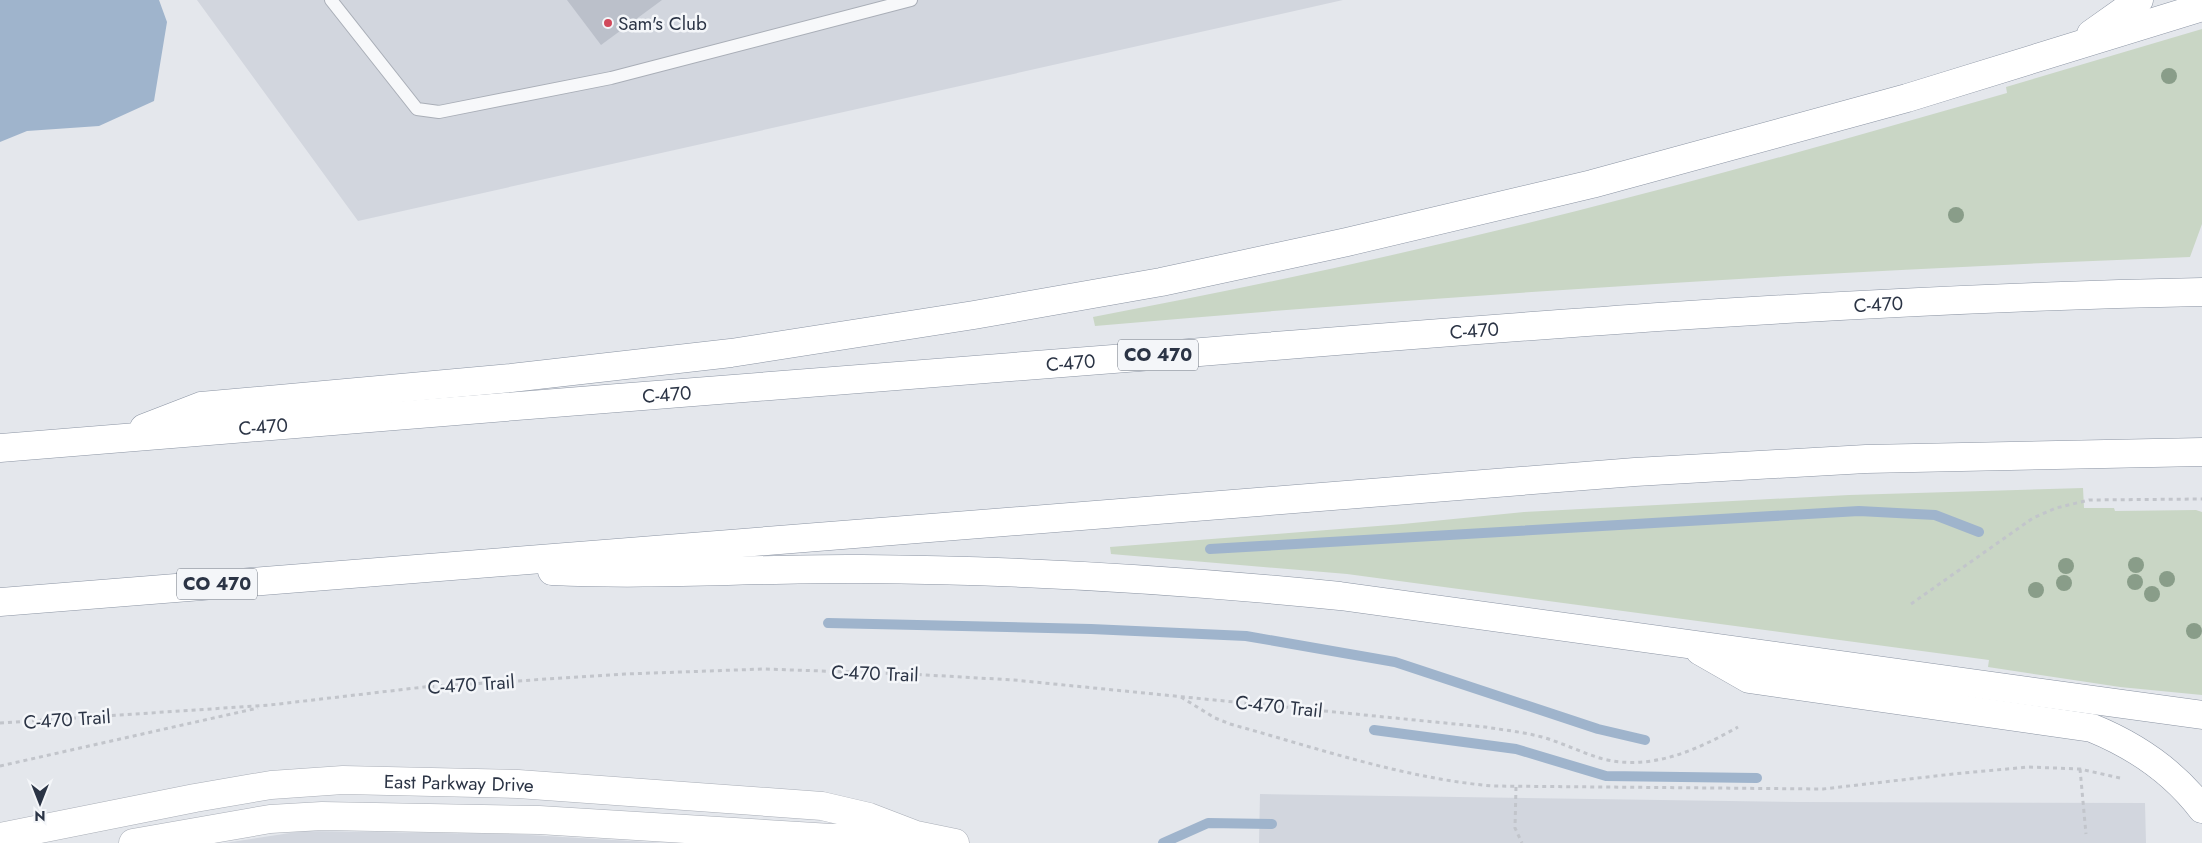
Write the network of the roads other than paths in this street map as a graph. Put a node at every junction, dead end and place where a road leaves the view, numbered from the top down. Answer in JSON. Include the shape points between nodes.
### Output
{"nodes":[{"id":1,"x":331,"y":0,"type":"edge"},
{"id":2,"x":911,"y":0,"type":"edge"},
{"id":3,"x":2139,"y":0,"type":"edge"},
{"id":4,"x":2202,"y":7,"type":"edge"},
{"id":5,"x":2072,"y":48,"type":"junction"},
{"id":6,"x":2202,"y":292,"type":"edge"},
{"id":7,"x":114,"y":439,"type":"junction"},
{"id":8,"x":0,"y":448,"type":"edge"},
{"id":9,"x":2202,"y":452,"type":"edge"},
{"id":10,"x":434,"y":566,"type":"junction"},
{"id":11,"x":0,"y":602,"type":"edge"},
{"id":12,"x":1685,"y":643,"type":"junction"},
{"id":13,"x":2202,"y":714,"type":"edge"},
{"id":14,"x":2202,"y":809,"type":"edge"},
{"id":15,"x":0,"y":837,"type":"edge"},
{"id":16,"x":916,"y":839,"type":"edge"},
{"id":17,"x":132,"y":843,"type":"edge"},
{"id":18,"x":955,"y":843,"type":"edge"}],
"edges":[{"from":1,"to":2,"type":"lane","via":[[417,109],[439,112],[611,78]]},
{"from":3,"to":5,"type":"main road"},
{"from":4,"to":5,"type":"main road"},
{"from":5,"to":7,"type":"main road","via":[[1848,115],[1592,184],[1161,282],[983,314],[731,353],[511,378],[201,406]]},
{"from":6,"to":7,"type":"main road","name":"C-470","number":"CO 470","via":[[1626,318]]},
{"from":7,"to":8,"type":"main road","name":"C-470","number":"CO 470"},
{"from":9,"to":10,"type":"main road","number":"CO 470","via":[[1754,464]]},
{"from":10,"to":11,"type":"main road","number":"CO 470"},
{"from":10,"to":12,"type":"main road","via":[[594,573],[922,570],[1147,580],[1340,596]]},
{"from":12,"to":13,"type":"main road"},
{"from":12,"to":14,"type":"main road","via":[[1749,679],[2092,728],[2154,760],[2181,783]]},
{"from":15,"to":16,"type":"main road","name":"East Parkway Drive","via":[[271,785],[343,780],[518,784],[822,806],[869,817]]},
{"from":16,"to":17,"type":"main road","name":"East Parkway Drive","via":[[831,838],[538,820],[322,816],[270,819]]},
{"from":16,"to":18,"type":"main road","name":"East Parkway Drive"}]}
